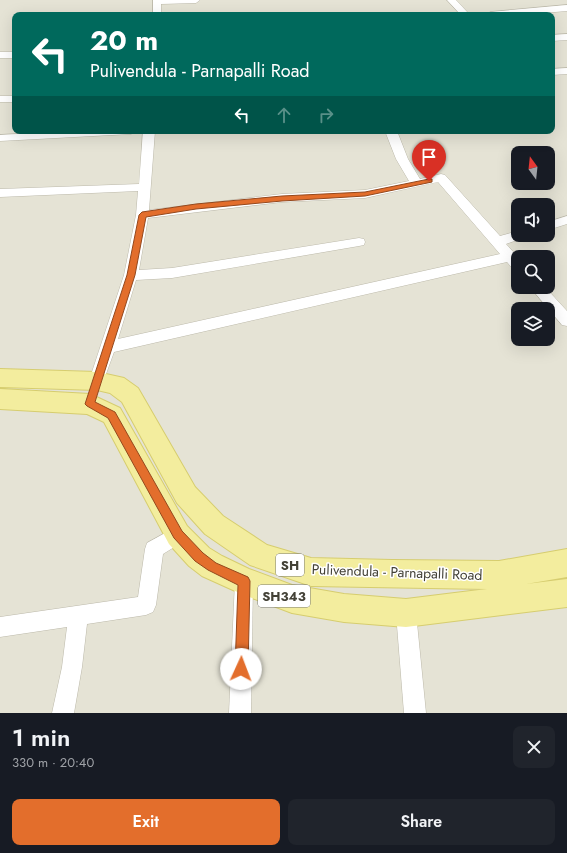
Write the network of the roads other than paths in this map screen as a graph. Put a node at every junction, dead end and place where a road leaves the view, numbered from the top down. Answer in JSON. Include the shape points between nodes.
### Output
{"nodes":[{"id":1,"x":196,"y":0,"type":"edge"},
{"id":2,"x":452,"y":0,"type":"edge"},
{"id":3,"x":545,"y":0,"type":"edge"},
{"id":4,"x":157,"y":1,"type":"edge"},
{"id":5,"x":567,"y":8,"type":"edge"},
{"id":6,"x":554,"y":9,"type":"junction"},
{"id":7,"x":157,"y":12,"type":"edge"},
{"id":8,"x":463,"y":12,"type":"edge"},
{"id":9,"x":522,"y":12,"type":"edge"},
{"id":10,"x":567,"y":37,"type":"edge"},
{"id":11,"x":555,"y":38,"type":"edge"},
{"id":12,"x":12,"y":55,"type":"edge"},
{"id":13,"x":0,"y":56,"type":"edge"},
{"id":14,"x":567,"y":71,"type":"edge"},
{"id":15,"x":555,"y":72,"type":"edge"},
{"id":16,"x":0,"y":99,"type":"edge"},
{"id":17,"x":12,"y":99,"type":"edge"},
{"id":18,"x":75,"y":134,"type":"edge"},
{"id":19,"x":149,"y":134,"type":"edge"},
{"id":20,"x":392,"y":134,"type":"edge"},
{"id":21,"x":0,"y":138,"type":"edge"},
{"id":22,"x":417,"y":184,"type":"junction"},
{"id":23,"x":145,"y":187,"type":"junction"},
{"id":24,"x":0,"y":193,"type":"edge"},
{"id":25,"x":142,"y":215,"type":"junction"},
{"id":26,"x":567,"y":220,"type":"edge"},
{"id":27,"x":555,"y":224,"type":"edge"},
{"id":28,"x":511,"y":237,"type":"edge"},
{"id":29,"x":359,"y":242,"type":"dead end"},
{"id":30,"x":497,"y":242,"type":"junction"},
{"id":31,"x":511,"y":258,"type":"edge"},
{"id":32,"x":511,"y":262,"type":"edge"},
{"id":33,"x":131,"y":275,"type":"junction"},
{"id":34,"x":543,"y":294,"type":"edge"},
{"id":35,"x":567,"y":321,"type":"edge"},
{"id":36,"x":108,"y":347,"type":"junction"},
{"id":37,"x":0,"y":378,"type":"edge"},
{"id":38,"x":93,"y":392,"type":"junction"},
{"id":39,"x":0,"y":399,"type":"edge"},
{"id":40,"x":178,"y":535,"type":"junction"},
{"id":41,"x":567,"y":563,"type":"edge"},
{"id":42,"x":244,"y":581,"type":"junction"},
{"id":43,"x":567,"y":593,"type":"edge"},
{"id":44,"x":406,"y":614,"type":"junction"},
{"id":45,"x":78,"y":615,"type":"junction"},
{"id":46,"x":0,"y":627,"type":"edge"},
{"id":47,"x":63,"y":713,"type":"edge"},
{"id":48,"x":240,"y":713,"type":"edge"},
{"id":49,"x":415,"y":713,"type":"edge"}],
"edges":[{"from":1,"to":4,"type":"street"},
{"from":2,"to":8,"type":"street"},
{"from":3,"to":6,"type":"street"},
{"from":4,"to":7,"type":"street"},
{"from":5,"to":6,"type":"street"},
{"from":6,"to":9,"type":"street"},
{"from":10,"to":11,"type":"street"},
{"from":12,"to":13,"type":"street"},
{"from":14,"to":15,"type":"street"},
{"from":16,"to":17,"type":"street"},
{"from":18,"to":21,"type":"street"},
{"from":19,"to":23,"type":"street"},
{"from":20,"to":22,"type":"street","via":[[402,159]]},
{"from":22,"to":25,"type":"street","via":[[365,194],[282,198]]},
{"from":22,"to":30,"type":"street","via":[[442,178]]},
{"from":23,"to":24,"type":"street"},
{"from":23,"to":25,"type":"street"},
{"from":25,"to":33,"type":"street"},
{"from":26,"to":27,"type":"street"},
{"from":28,"to":30,"type":"street"},
{"from":29,"to":33,"type":"street","via":[[172,273]]},
{"from":30,"to":31,"type":"street"},
{"from":32,"to":36,"type":"street"},
{"from":33,"to":36,"type":"street"},
{"from":34,"to":35,"type":"street"},
{"from":36,"to":38,"type":"street"},
{"from":37,"to":38,"type":"main road","name":"Pulivendula - Parnapalli Road","number":"SH343"},
{"from":38,"to":39,"type":"main road","name":"Pulivendula - Parnapalli Road","number":"SH343"},
{"from":38,"to":40,"type":"main road","name":"Pulivendula - Parnapalli Road","number":"SH343","via":[[112,415]]},
{"from":38,"to":41,"type":"main road","name":"Pulivendula - Parnapalli Road","number":"SH","via":[[116,385],[130,395],[186,495],[214,524],[260,556],[311,572],[392,574],[500,575]]},
{"from":40,"to":42,"type":"main road","name":"Pulivendula - Parnapalli Road","number":"SH343","via":[[199,557]]},
{"from":40,"to":45,"type":"street","via":[[154,549],[146,605]]},
{"from":42,"to":44,"type":"main road","name":"Pulivendula - Parnapalli Road","number":"SH343","via":[[292,599],[344,608]]},
{"from":42,"to":48,"type":"street"},
{"from":43,"to":44,"type":"main road","name":"Pulivendula - Parnapalli Road","number":"SH343"},
{"from":44,"to":49,"type":"street"},
{"from":45,"to":46,"type":"street"},
{"from":45,"to":47,"type":"street"}]}
